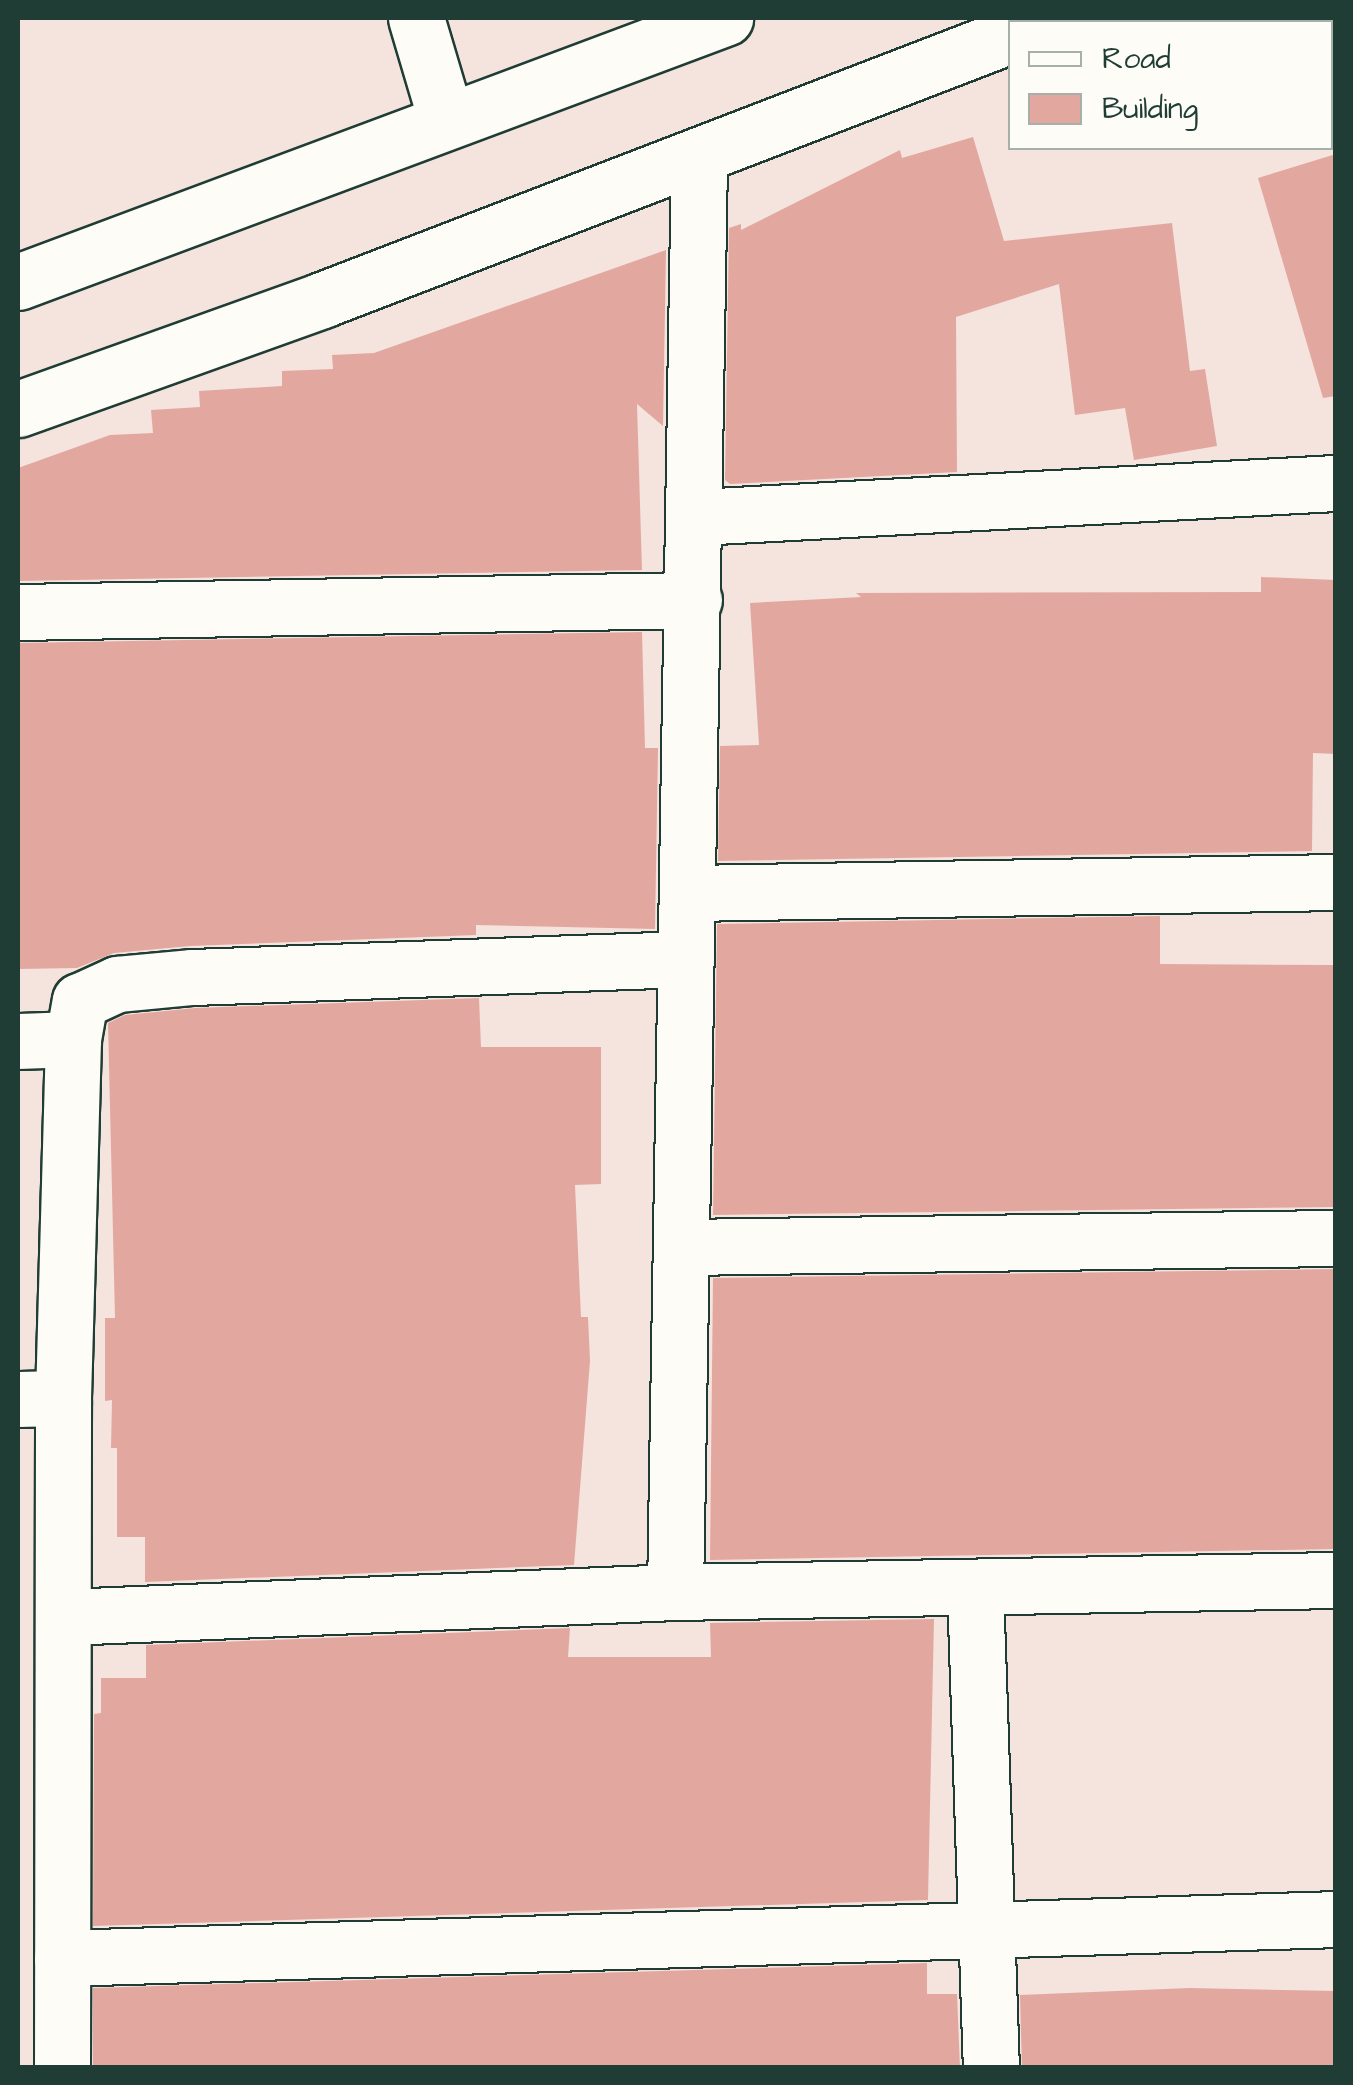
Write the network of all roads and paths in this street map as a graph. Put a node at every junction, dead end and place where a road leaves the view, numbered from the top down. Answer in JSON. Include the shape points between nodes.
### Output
{"nodes":[{"id":1,"x":416,"y":18,"type":"edge"},
{"id":2,"x":724,"y":18,"type":"edge"},
{"id":3,"x":1008,"y":36,"type":"edge"},
{"id":4,"x":446,"y":119,"type":"junction"},
{"id":5,"x":699,"y":155,"type":"junction"},
{"id":6,"x":18,"y":282,"type":"edge"},
{"id":7,"x":18,"y":409,"type":"edge"},
{"id":8,"x":1336,"y":484,"type":"edge"},
{"id":9,"x":697,"y":517,"type":"junction"},
{"id":10,"x":694,"y":600,"type":"junction"},
{"id":11,"x":18,"y":612,"type":"edge"},
{"id":12,"x":1336,"y":882,"type":"edge"},
{"id":13,"x":688,"y":892,"type":"junction"},
{"id":14,"x":685,"y":959,"type":"junction"},
{"id":15,"x":73,"y":1039,"type":"junction"},
{"id":16,"x":18,"y":1042,"type":"edge"},
{"id":17,"x":1336,"y":1238,"type":"edge"},
{"id":18,"x":681,"y":1248,"type":"junction"},
{"id":19,"x":40,"y":1399,"type":"edge"},
{"id":20,"x":1336,"y":1580,"type":"edge"},
{"id":21,"x":975,"y":1588,"type":"junction"},
{"id":22,"x":675,"y":1592,"type":"junction"},
{"id":23,"x":64,"y":1617,"type":"junction"},
{"id":24,"x":39,"y":1736,"type":"edge"},
{"id":25,"x":1336,"y":1918,"type":"edge"},
{"id":26,"x":990,"y":1927,"type":"junction"},
{"id":27,"x":62,"y":1958,"type":"junction"},
{"id":28,"x":62,"y":2068,"type":"edge"},
{"id":29,"x":992,"y":2068,"type":"edge"}],
"edges":[{"from":1,"to":4,"type":"street"},
{"from":2,"to":4,"type":"street"},
{"from":3,"to":5,"type":"street"},
{"from":4,"to":6,"type":"street"},
{"from":5,"to":7,"type":"street"},
{"from":5,"to":9,"type":"street"},
{"from":8,"to":9,"type":"street"},
{"from":9,"to":10,"type":"street"},
{"from":10,"to":11,"type":"street"},
{"from":10,"to":13,"type":"street"},
{"from":12,"to":13,"type":"street"},
{"from":13,"to":14,"type":"street"},
{"from":14,"to":15,"type":"street","via":[[117,984],[80,1001]]},
{"from":14,"to":18,"type":"street"},
{"from":15,"to":16,"type":"street"},
{"from":15,"to":19,"type":"street"},
{"from":17,"to":18,"type":"street"},
{"from":18,"to":22,"type":"street"},
{"from":19,"to":23,"type":"street"},
{"from":20,"to":21,"type":"street"},
{"from":21,"to":22,"type":"street"},
{"from":21,"to":26,"type":"street"},
{"from":22,"to":23,"type":"street"},
{"from":23,"to":24,"type":"street"},
{"from":24,"to":27,"type":"street"},
{"from":25,"to":26,"type":"street"},
{"from":26,"to":27,"type":"street"},
{"from":26,"to":29,"type":"street"},
{"from":27,"to":28,"type":"street"}]}
